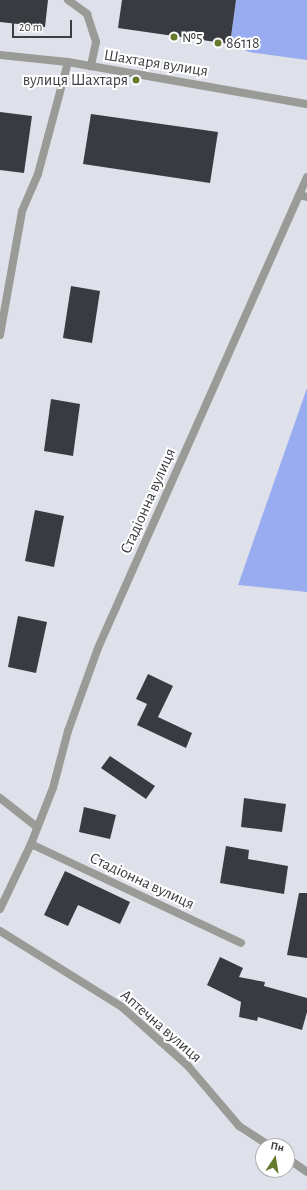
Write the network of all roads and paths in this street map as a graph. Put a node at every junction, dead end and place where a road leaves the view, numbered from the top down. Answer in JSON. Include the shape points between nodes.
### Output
{"nodes":[{"id":1,"x":68,"y":0,"type":"edge"},
{"id":2,"x":0,"y":55,"type":"edge"},
{"id":3,"x":68,"y":62,"type":"junction"},
{"id":4,"x":91,"y":66,"type":"junction"},
{"id":5,"x":307,"y":104,"type":"edge"},
{"id":6,"x":307,"y":177,"type":"edge"},
{"id":7,"x":303,"y":196,"type":"edge"},
{"id":8,"x":0,"y":335,"type":"edge"},
{"id":9,"x":0,"y":798,"type":"edge"},
{"id":10,"x":37,"y":827,"type":"junction"},
{"id":11,"x":31,"y":844,"type":"junction"},
{"id":12,"x":0,"y":909,"type":"edge"},
{"id":13,"x":0,"y":931,"type":"edge"},
{"id":14,"x":240,"y":943,"type":"dead end"},
{"id":15,"x":258,"y":1138,"type":"edge"},
{"id":16,"x":295,"y":1164,"type":"edge"},
{"id":17,"x":307,"y":1172,"type":"edge"}],
"edges":[{"from":1,"to":4,"type":"street","via":[[87,14],[96,42]]},
{"from":2,"to":3,"type":"street","name":"Шахтаря вулиця"},
{"from":3,"to":4,"type":"street","name":"Шахтаря вулиця"},
{"from":3,"to":8,"type":"street","via":[[38,174],[22,211]]},
{"from":4,"to":5,"type":"street","name":"Шахтаря вулиця"},
{"from":6,"to":7,"type":"street","name":"Стадіонна вулиця"},
{"from":7,"to":10,"type":"street","name":"Стадіонна вулиця","via":[[98,648],[68,731],[53,788]]},
{"from":9,"to":10,"type":"street"},
{"from":10,"to":11,"type":"street","name":"Стадіонна вулиця"},
{"from":11,"to":12,"type":"street","name":"Стадіонна вулиця"},
{"from":11,"to":14,"type":"street","name":"Стадіонна вулиця"},
{"from":13,"to":15,"type":"street","name":"Аптечна вулиця","via":[[122,1007],[188,1066],[239,1126]]},
{"from":16,"to":17,"type":"street"}]}
